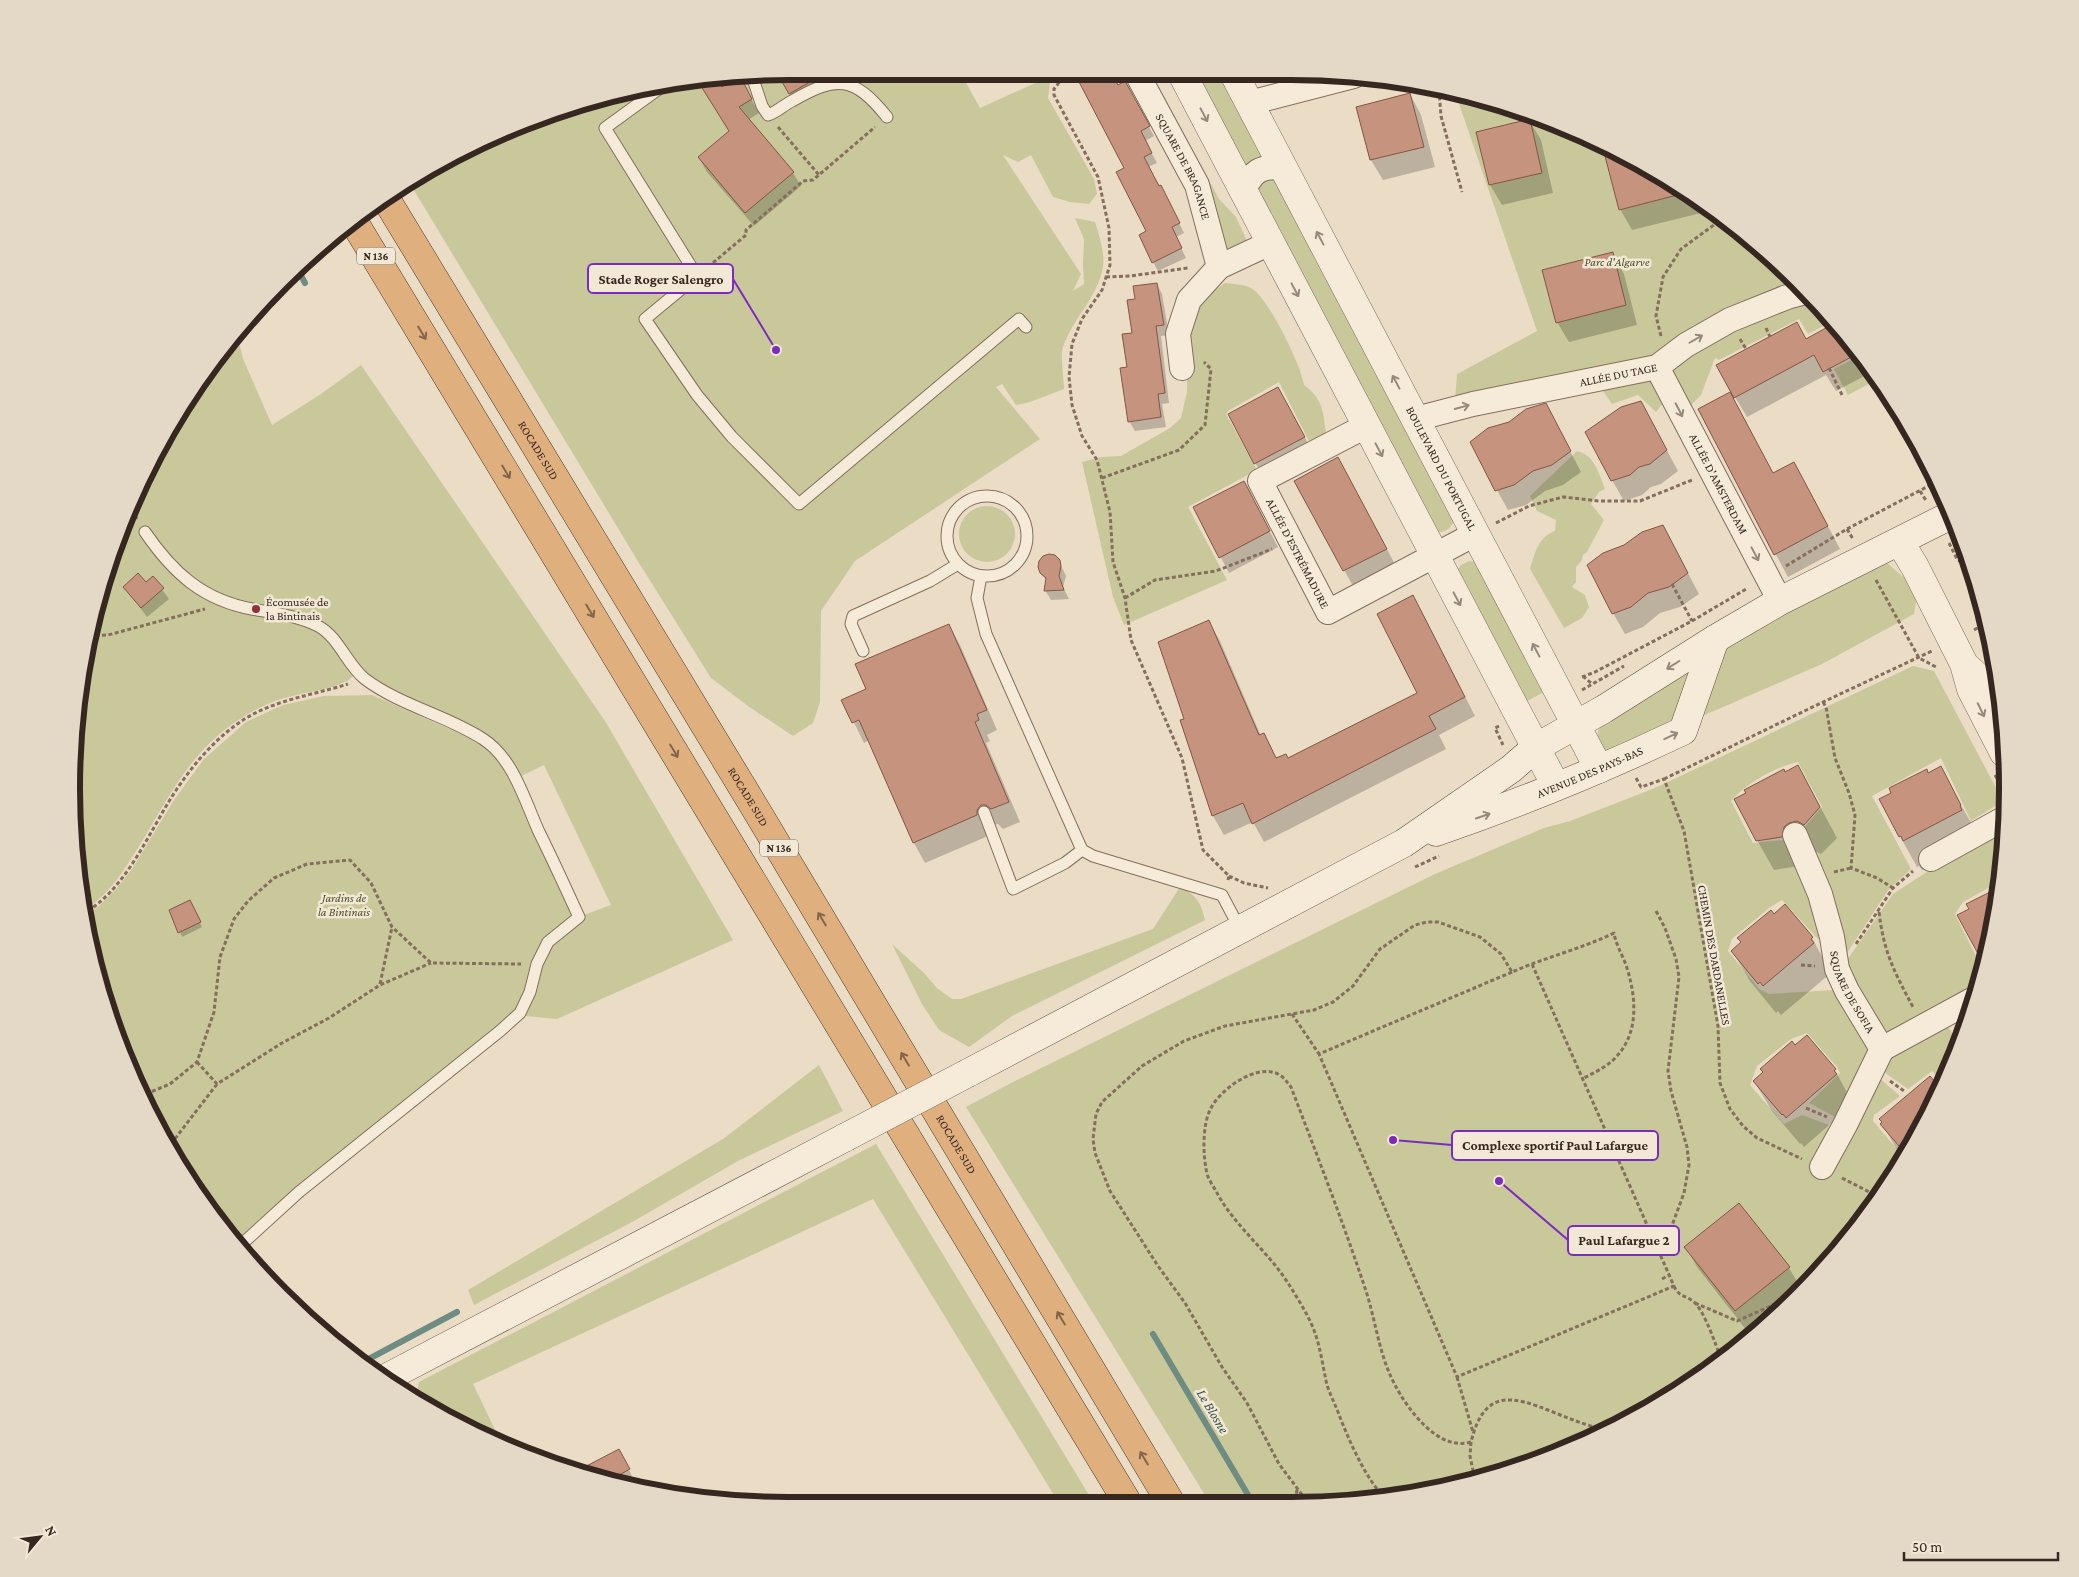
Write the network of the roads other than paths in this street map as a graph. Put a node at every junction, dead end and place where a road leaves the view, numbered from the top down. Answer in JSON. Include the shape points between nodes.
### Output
{"nodes":[{"id":1,"x":1140,"y":80,"type":"edge"},
{"id":2,"x":1185,"y":80,"type":"edge"},
{"id":3,"x":1237,"y":80,"type":"edge"},
{"id":4,"x":754,"y":81,"type":"edge"},
{"id":5,"x":1331,"y":82,"type":"edge"},
{"id":6,"x":652,"y":94,"type":"edge"},
{"id":7,"x":1249,"y":102,"type":"junction"},
{"id":8,"x":887,"y":117,"type":"road end"},
{"id":9,"x":1283,"y":167,"type":"junction"},
{"id":10,"x":1243,"y":191,"type":"junction"},
{"id":11,"x":389,"y":203,"type":"edge"},
{"id":12,"x":357,"y":226,"type":"edge"},
{"id":13,"x":1270,"y":243,"type":"junction"},
{"id":14,"x":1219,"y":267,"type":"junction"},
{"id":15,"x":1797,"y":294,"type":"edge"},
{"id":16,"x":1026,"y":327,"type":"dead end"},
{"id":17,"x":1657,"y":367,"type":"junction"},
{"id":18,"x":1182,"y":368,"type":"dead end"},
{"id":19,"x":1414,"y":418,"type":"junction"},
{"id":20,"x":1366,"y":426,"type":"junction"},
{"id":21,"x":1945,"y":518,"type":"edge"},
{"id":22,"x":146,"y":532,"type":"dead end"},
{"id":23,"x":1475,"y":534,"type":"junction"},
{"id":24,"x":1900,"y":542,"type":"junction"},
{"id":25,"x":1435,"y":556,"type":"junction"},
{"id":26,"x":958,"y":564,"type":"junction"},
{"id":27,"x":981,"y":576,"type":"junction"},
{"id":28,"x":1780,"y":601,"type":"junction"},
{"id":29,"x":1710,"y":642,"type":"junction"},
{"id":30,"x":862,"y":651,"type":"dead end"},
{"id":31,"x":1964,"y":664,"type":"junction"},
{"id":32,"x":1992,"y":691,"type":"edge"},
{"id":33,"x":1576,"y":726,"type":"junction"},
{"id":34,"x":1997,"y":739,"type":"edge"},
{"id":35,"x":1536,"y":748,"type":"junction"},
{"id":36,"x":1599,"y":769,"type":"junction"},
{"id":37,"x":1556,"y":786,"type":"junction"},
{"id":38,"x":984,"y":812,"type":"dead end"},
{"id":39,"x":1998,"y":822,"type":"edge"},
{"id":40,"x":1794,"y":834,"type":"dead end"},
{"id":41,"x":1404,"y":843,"type":"junction"},
{"id":42,"x":1082,"y":850,"type":"junction"},
{"id":43,"x":1931,"y":859,"type":"road end"},
{"id":44,"x":1240,"y":929,"type":"junction"},
{"id":45,"x":1965,"y":1004,"type":"edge"},
{"id":46,"x":1882,"y":1049,"type":"junction"},
{"id":47,"x":1822,"y":1167,"type":"road end"},
{"id":48,"x":244,"y":1242,"type":"edge"},
{"id":49,"x":394,"y":1377,"type":"edge"},
{"id":50,"x":1124,"y":1497,"type":"edge"},
{"id":51,"x":1167,"y":1497,"type":"edge"}],
"edges":[{"from":1,"to":14,"type":"street","name":"SQUARE DE BRAGANCE","via":[[1197,185]]},
{"from":2,"to":10,"type":"main road","one_way":true},
{"from":3,"to":7,"type":"main road","name":"BOULEVARD DU PORTUGAL"},
{"from":4,"to":8,"type":"lane","via":[[768,115],[816,87],[849,84],[868,95]]},
{"from":5,"to":7,"type":"street"},
{"from":6,"to":16,"type":"lane","via":[[605,128],[697,276],[645,319],[697,395],[732,437],[799,504],[1019,319]]},
{"from":7,"to":9,"type":"main road","name":"BOULEVARD DU PORTUGAL"},
{"from":9,"to":10,"type":"street","via":[[1258,170]]},
{"from":19,"to":9,"type":"main road","name":"BOULEVARD DU PORTUGAL","one_way":true},
{"from":10,"to":13,"type":"main road"},
{"from":51,"to":11,"type":"highway","name":"ROCADE SUD","number":"N 136","one_way":true},
{"from":12,"to":50,"type":"highway","number":"N 136","one_way":true},
{"from":13,"to":14,"type":"street"},
{"from":13,"to":20,"type":"main road","one_way":true},
{"from":14,"to":18,"type":"street","via":[[1190,300],[1178,334]]},
{"from":17,"to":15,"type":"street","name":"ALLÉE DU TAGE","one_way":true,"via":[[1686,345],[1730,320]]},
{"from":19,"to":17,"type":"street","name":"ALLÉE DU TAGE","one_way":true},
{"from":17,"to":28,"type":"street","name":"ALLÉE D'AMSTERDAM","one_way":true},
{"from":19,"to":23,"type":"main road","name":"BOULEVARD DU PORTUGAL"},
{"from":20,"to":25,"type":"main road","one_way":true},
{"from":20,"to":25,"type":"street","name":"ALLÉE D'ESTRÉMADURE","via":[[1260,481],[1328,612]]},
{"from":21,"to":24,"type":"main road","name":"AVENUE DES PAYS-BAS"},
{"from":22,"to":48,"type":"lane","via":[[160,554],[198,588],[226,603],[319,626],[364,678],[404,702],[465,729],[498,752],[579,917],[548,942],[520,1013],[299,1192]]},
{"from":23,"to":25,"type":"street","name":"ALLÉE D'ESTRÉMADURE"},
{"from":33,"to":23,"type":"main road","name":"BOULEVARD DU PORTUGAL","one_way":true},
{"from":24,"to":28,"type":"main road","name":"AVENUE DES PAYS-BAS"},
{"from":24,"to":31,"type":"main road"},
{"from":25,"to":35,"type":"main road","one_way":true},
{"from":26,"to":27,"type":"lane"},
{"from":26,"to":27,"type":"lane","via":[[947,540],[948,527],[961,505],[972,498],[986,496],[1010,503],[1026,525],[1028,538],[1024,551],[1018,563],[1007,571],[995,576]]},
{"from":26,"to":30,"type":"lane","via":[[930,581],[852,616],[851,624]]},
{"from":27,"to":42,"type":"lane","via":[[977,598],[986,634]]},
{"from":28,"to":29,"type":"main road","name":"AVENUE DES PAYS-BAS"},
{"from":29,"to":33,"type":"main road","name":"AVENUE DES PAYS-BAS","one_way":true},
{"from":36,"to":29,"type":"main road","name":"AVENUE DES PAYS-BAS","one_way":true,"via":[[1683,731]]},
{"from":31,"to":32,"type":"main road"},
{"from":31,"to":34,"type":"main road","one_way":true,"via":[[1971,689]]},
{"from":33,"to":35,"type":"main road","name":"AVENUE DES PAYS-BAS"},
{"from":33,"to":36,"type":"main road","name":"BOULEVARD DU PORTUGAL"},
{"from":35,"to":37,"type":"main road"},
{"from":35,"to":41,"type":"main road","name":"AVENUE DES PAYS-BAS"},
{"from":36,"to":37,"type":"main road","name":"AVENUE DES PAYS-BAS"},
{"from":41,"to":37,"type":"main road","name":"AVENUE DES PAYS-BAS","one_way":true,"via":[[1513,805]]},
{"from":38,"to":42,"type":"lane","via":[[1013,890],[1065,863]]},
{"from":39,"to":43,"type":"street"},
{"from":40,"to":46,"type":"street","name":"SQUARE DE SOFIA","via":[[1820,894],[1837,969]]},
{"from":41,"to":44,"type":"main road","name":"AVENUE DES PAYS-BAS"},
{"from":42,"to":44,"type":"lane","via":[[1222,895]]},
{"from":44,"to":49,"type":"main road","name":"AVENUE DES PAYS-BAS","bridge":true},
{"from":45,"to":46,"type":"street","name":"SQUARE DE SOFIA"},
{"from":46,"to":47,"type":"street"}]}
